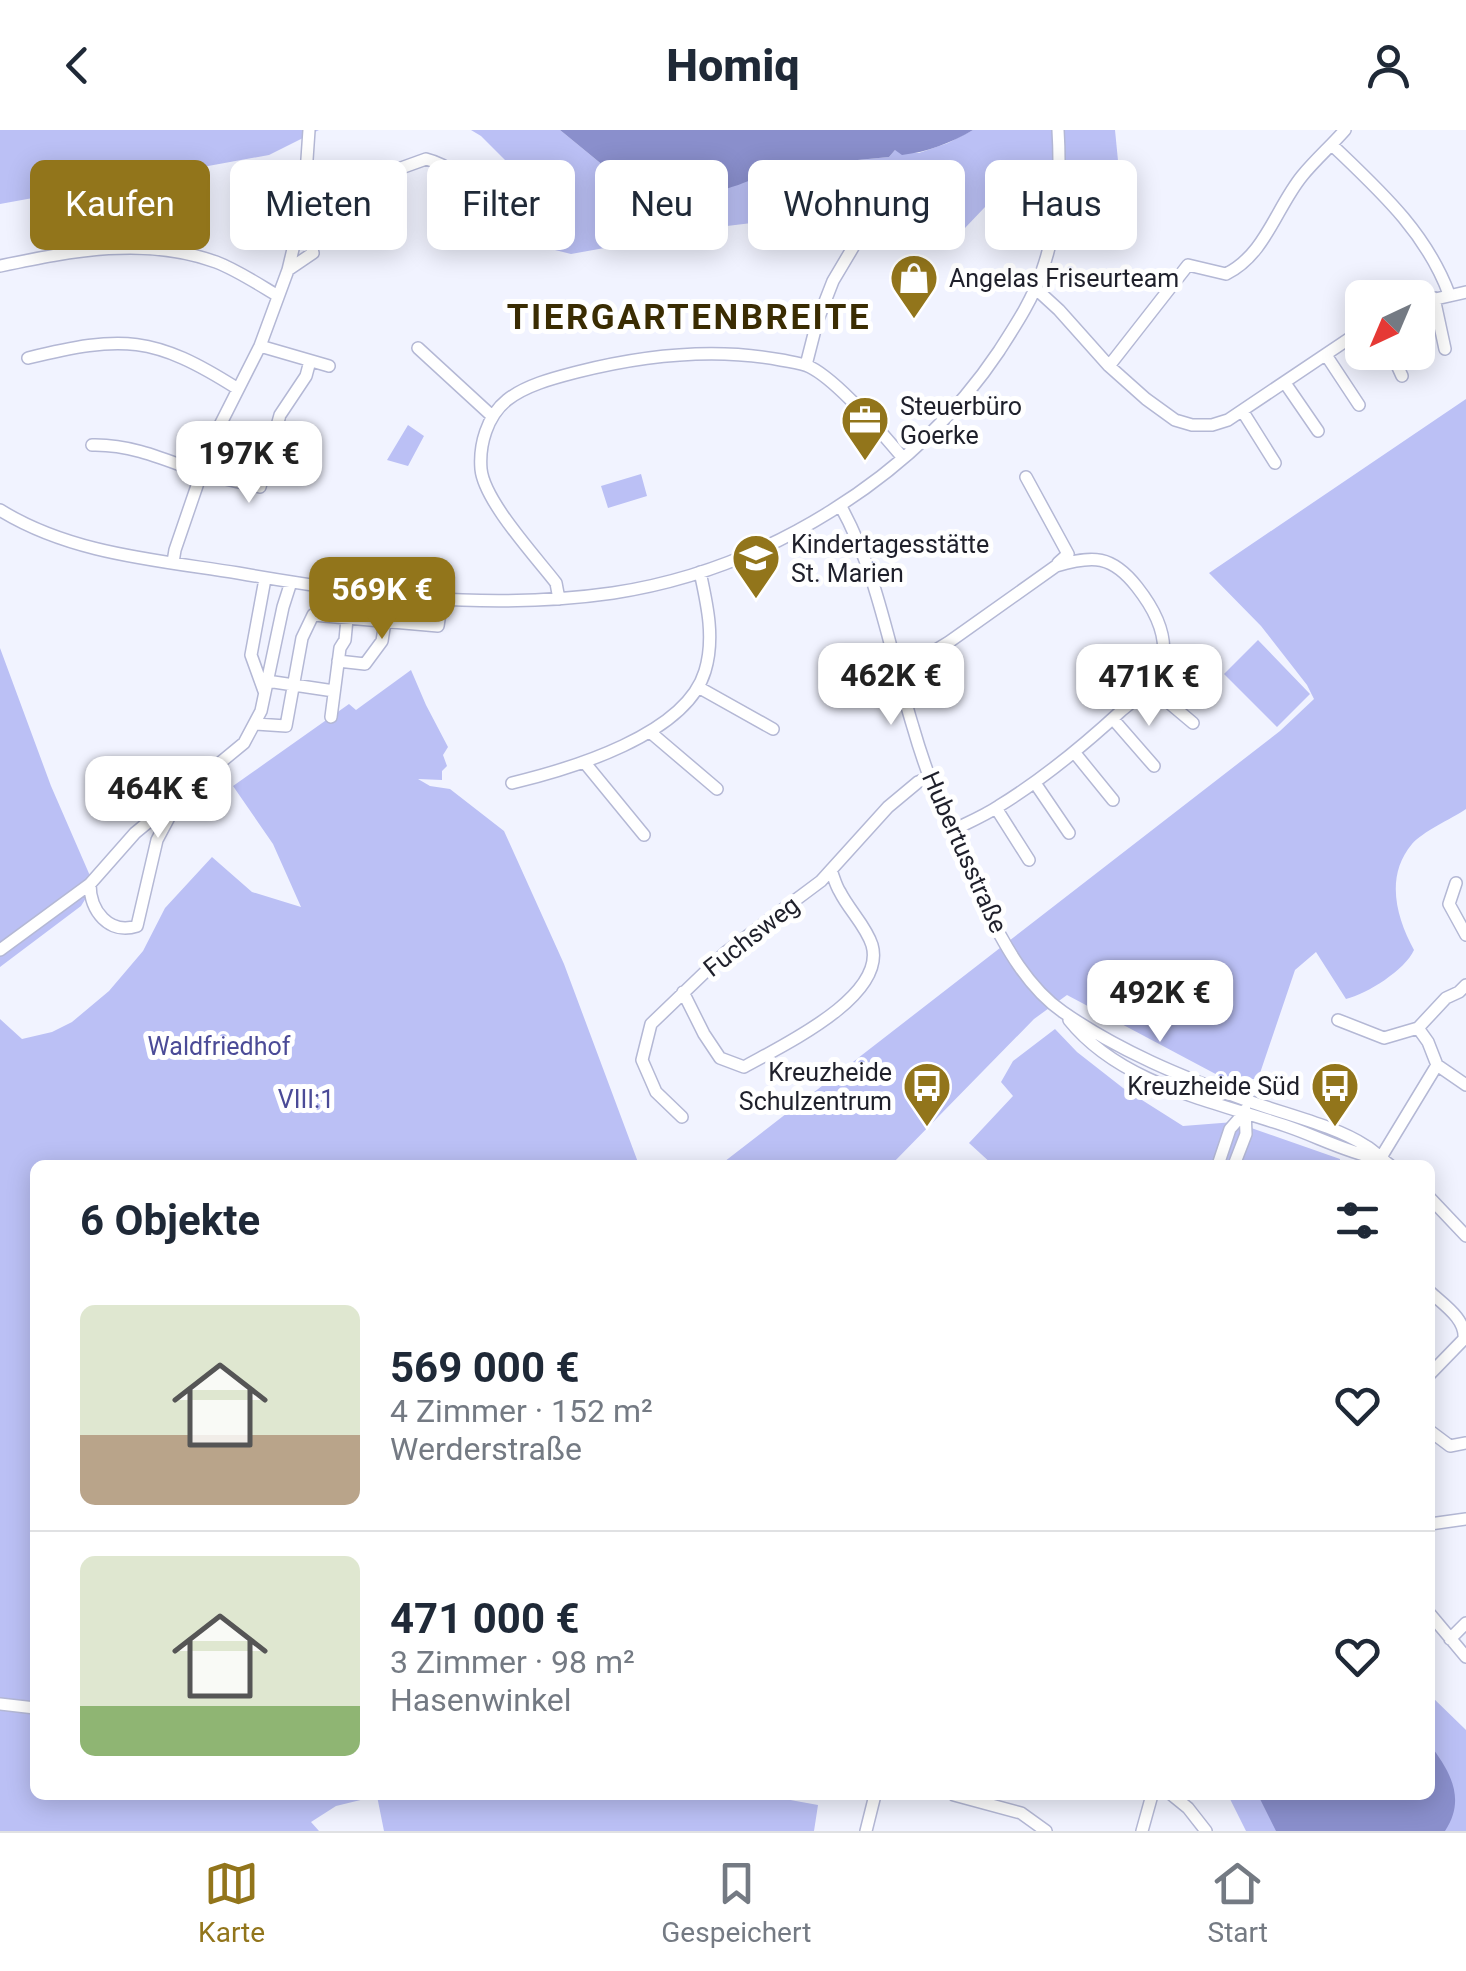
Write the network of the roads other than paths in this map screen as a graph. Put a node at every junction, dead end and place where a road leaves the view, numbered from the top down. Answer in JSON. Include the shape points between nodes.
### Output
{"nodes":[{"id":1,"x":309,"y":130,"type":"edge"},
{"id":2,"x":1058,"y":130,"type":"edge"},
{"id":3,"x":1345,"y":130,"type":"edge"},
{"id":4,"x":1332,"y":145,"type":"junction"},
{"id":5,"x":307,"y":160,"type":"edge"},
{"id":6,"x":293,"y":250,"type":"edge"},
{"id":7,"x":313,"y":250,"type":"edge"},
{"id":8,"x":851,"y":250,"type":"edge"},
{"id":9,"x":0,"y":266,"type":"edge"},
{"id":10,"x":288,"y":270,"type":"junction"},
{"id":11,"x":1035,"y":288,"type":"junction"},
{"id":12,"x":1466,"y":292,"type":"edge"},
{"id":13,"x":1450,"y":294,"type":"junction"},
{"id":14,"x":278,"y":296,"type":"junction"},
{"id":15,"x":1435,"y":298,"type":"edge"},
{"id":16,"x":1435,"y":303,"type":"edge"},
{"id":17,"x":1345,"y":342,"type":"edge"},
{"id":18,"x":260,"y":346,"type":"junction"},
{"id":19,"x":418,"y":348,"type":"dead end"},
{"id":20,"x":1445,"y":349,"type":"dead end"},
{"id":21,"x":1326,"y":355,"type":"junction"},
{"id":22,"x":28,"y":358,"type":"dead end"},
{"id":23,"x":310,"y":361,"type":"junction"},
{"id":24,"x":806,"y":365,"type":"junction"},
{"id":25,"x":330,"y":366,"type":"dead end"},
{"id":26,"x":1109,"y":366,"type":"junction"},
{"id":27,"x":1399,"y":370,"type":"edge"},
{"id":28,"x":1402,"y":376,"type":"dead end"},
{"id":29,"x":1285,"y":383,"type":"junction"},
{"id":30,"x":238,"y":388,"type":"junction"},
{"id":31,"x":1359,"y":405,"type":"dead end"},
{"id":32,"x":1243,"y":412,"type":"junction"},
{"id":33,"x":492,"y":416,"type":"junction"},
{"id":34,"x":1318,"y":431,"type":"dead end"},
{"id":35,"x":92,"y":446,"type":"dead end"},
{"id":36,"x":903,"y":458,"type":"junction"},
{"id":37,"x":1275,"y":463,"type":"dead end"},
{"id":38,"x":202,"y":473,"type":"junction"},
{"id":39,"x":1026,"y":477,"type":"dead end"},
{"id":40,"x":840,"y":505,"type":"junction"},
{"id":41,"x":0,"y":510,"type":"edge"},
{"id":42,"x":173,"y":562,"type":"junction"},
{"id":43,"x":1056,"y":566,"type":"junction"},
{"id":44,"x":700,"y":572,"type":"junction"},
{"id":45,"x":266,"y":579,"type":"junction"},
{"id":46,"x":291,"y":582,"type":"junction"},
{"id":47,"x":560,"y":598,"type":"junction"},
{"id":48,"x":442,"y":600,"type":"junction"},
{"id":49,"x":347,"y":618,"type":"junction"},
{"id":50,"x":385,"y":622,"type":"junction"},
{"id":51,"x":338,"y":661,"type":"junction"},
{"id":52,"x":896,"y":665,"type":"junction"},
{"id":53,"x":292,"y":686,"type":"junction"},
{"id":54,"x":1149,"y":686,"type":"junction"},
{"id":55,"x":698,"y":687,"type":"junction"},
{"id":56,"x":266,"y":688,"type":"junction"},
{"id":57,"x":334,"y":691,"type":"junction"},
{"id":58,"x":331,"y":718,"type":"dead end"},
{"id":59,"x":1113,"y":719,"type":"junction"},
{"id":60,"x":1192,"y":723,"type":"dead end"},
{"id":61,"x":256,"y":724,"type":"junction"},
{"id":62,"x":773,"y":729,"type":"dead end"},
{"id":63,"x":650,"y":732,"type":"junction"},
{"id":64,"x":1074,"y":752,"type":"junction"},
{"id":65,"x":585,"y":762,"type":"junction"},
{"id":66,"x":1154,"y":766,"type":"dead end"},
{"id":67,"x":930,"y":777,"type":"junction"},
{"id":68,"x":1035,"y":783,"type":"junction"},
{"id":69,"x":512,"y":784,"type":"dead end"},
{"id":70,"x":717,"y":789,"type":"dead end"},
{"id":71,"x":181,"y":796,"type":"junction"},
{"id":72,"x":1113,"y":800,"type":"dead end"},
{"id":73,"x":996,"y":808,"type":"junction"},
{"id":74,"x":951,"y":831,"type":"junction"},
{"id":75,"x":1069,"y":833,"type":"dead end"},
{"id":76,"x":644,"y":835,"type":"dead end"},
{"id":77,"x":1028,"y":860,"type":"dead end"},
{"id":78,"x":831,"y":870,"type":"junction"},
{"id":79,"x":1456,"y":883,"type":"dead end"},
{"id":80,"x":90,"y":884,"type":"junction"},
{"id":81,"x":1466,"y":935,"type":"edge"},
{"id":82,"x":0,"y":950,"type":"edge"},
{"id":83,"x":1466,"y":984,"type":"edge"},
{"id":84,"x":683,"y":992,"type":"junction"},
{"id":85,"x":1338,"y":1020,"type":"dead end"},
{"id":86,"x":1418,"y":1028,"type":"junction"},
{"id":87,"x":1437,"y":1065,"type":"junction"},
{"id":88,"x":1466,"y":1086,"type":"edge"},
{"id":89,"x":1246,"y":1107,"type":"junction"},
{"id":90,"x":682,"y":1117,"type":"dead end"},
{"id":91,"x":1220,"y":1160,"type":"edge"},
{"id":92,"x":1236,"y":1160,"type":"edge"},
{"id":93,"x":1383,"y":1160,"type":"edge"},
{"id":94,"x":1385,"y":1160,"type":"edge"},
{"id":95,"x":1435,"y":1203,"type":"edge"},
{"id":96,"x":1466,"y":1236,"type":"edge"},
{"id":97,"x":1435,"y":1297,"type":"edge"},
{"id":98,"x":1435,"y":1369,"type":"edge"},
{"id":99,"x":1435,"y":1435,"type":"edge"},
{"id":100,"x":1466,"y":1443,"type":"edge"},
{"id":101,"x":1466,"y":1519,"type":"edge"},
{"id":102,"x":1435,"y":1523,"type":"edge"},
{"id":103,"x":1435,"y":1620,"type":"edge"},
{"id":104,"x":1466,"y":1623,"type":"edge"},
{"id":105,"x":1450,"y":1638,"type":"junction"},
{"id":106,"x":1466,"y":1657,"type":"edge"},
{"id":107,"x":0,"y":1704,"type":"edge"},
{"id":108,"x":30,"y":1707,"type":"edge"},
{"id":109,"x":874,"y":1800,"type":"edge"},
{"id":110,"x":974,"y":1800,"type":"edge"},
{"id":111,"x":1151,"y":1800,"type":"edge"},
{"id":112,"x":1178,"y":1800,"type":"edge"},
{"id":113,"x":866,"y":1831,"type":"edge"},
{"id":114,"x":1046,"y":1831,"type":"edge"},
{"id":115,"x":1142,"y":1831,"type":"edge"},
{"id":116,"x":1206,"y":1831,"type":"edge"}],
"edges":[{"from":1,"to":5,"type":"street"},
{"from":2,"to":11,"type":"street","via":[[1058,198]]},
{"from":3,"to":4,"type":"street"},
{"from":4,"to":13,"type":"street","via":[[1419,236]]},
{"from":4,"to":26,"type":"street","via":[[1301,177],[1246,262],[1226,274],[1188,265]]},
{"from":6,"to":10,"type":"street"},
{"from":7,"to":10,"type":"street"},
{"from":8,"to":24,"type":"street","via":[[833,281]]},
{"from":9,"to":14,"type":"street","via":[[84,250],[162,248],[220,264]]},
{"from":10,"to":14,"type":"street"},
{"from":11,"to":26,"type":"street"},
{"from":11,"to":36,"type":"street","via":[[980,380]]},
{"from":12,"to":13,"type":"street"},
{"from":13,"to":15,"type":"street"},
{"from":14,"to":18,"type":"street"},
{"from":16,"to":20,"type":"street"},
{"from":17,"to":21,"type":"street"},
{"from":18,"to":23,"type":"street"},
{"from":18,"to":30,"type":"street"},
{"from":19,"to":33,"type":"street"},
{"from":21,"to":29,"type":"street"},
{"from":21,"to":31,"type":"street"},
{"from":22,"to":30,"type":"street","via":[[106,342],[151,346]]},
{"from":23,"to":25,"type":"street"},
{"from":23,"to":38,"type":"street","via":[[280,414],[260,487]]},
{"from":24,"to":33,"type":"street","via":[[688,353],[609,364],[544,380]]},
{"from":24,"to":36,"type":"street"},
{"from":26,"to":32,"type":"street","via":[[1175,420],[1212,425]]},
{"from":27,"to":28,"type":"street"},
{"from":29,"to":32,"type":"street"},
{"from":29,"to":34,"type":"street"},
{"from":30,"to":38,"type":"street"},
{"from":32,"to":37,"type":"street"},
{"from":33,"to":47,"type":"street","via":[[482,448],[484,481]]},
{"from":35,"to":38,"type":"street","via":[[126,448]]},
{"from":36,"to":40,"type":"street"},
{"from":38,"to":42,"type":"street"},
{"from":39,"to":43,"type":"street","via":[[1068,554]]},
{"from":40,"to":44,"type":"street"},
{"from":40,"to":52,"type":"street","name":"Hubertusstraße","via":[[876,592]]},
{"from":41,"to":42,"type":"street","via":[[62,540]]},
{"from":42,"to":45,"type":"street"},
{"from":43,"to":52,"type":"street","via":[[949,642]]},
{"from":43,"to":54,"type":"street","via":[[1104,559],[1136,586],[1164,645]]},
{"from":44,"to":47,"type":"street"},
{"from":44,"to":55,"type":"street","via":[[710,634]]},
{"from":45,"to":46,"type":"street"},
{"from":45,"to":56,"type":"street","via":[[251,655]]},
{"from":46,"to":48,"type":"street"},
{"from":46,"to":56,"type":"street"},
{"from":47,"to":48,"type":"street"},
{"from":48,"to":50,"type":"street","via":[[438,626]]},
{"from":49,"to":50,"type":"street"},
{"from":49,"to":51,"type":"street"},
{"from":49,"to":53,"type":"street","via":[[313,615]]},
{"from":50,"to":51,"type":"street","via":[[382,641],[365,664]]},
{"from":51,"to":57,"type":"street"},
{"from":52,"to":67,"type":"street","name":"Hubertusstraße"},
{"from":53,"to":56,"type":"street"},
{"from":53,"to":57,"type":"street"},
{"from":53,"to":61,"type":"street","via":[[286,726]]},
{"from":54,"to":59,"type":"street"},
{"from":54,"to":60,"type":"street"},
{"from":55,"to":62,"type":"street"},
{"from":55,"to":63,"type":"street"},
{"from":56,"to":61,"type":"street"},
{"from":57,"to":58,"type":"street"},
{"from":59,"to":64,"type":"street"},
{"from":59,"to":66,"type":"street"},
{"from":61,"to":71,"type":"street","via":[[244,743]]},
{"from":63,"to":65,"type":"street"},
{"from":63,"to":70,"type":"street"},
{"from":64,"to":68,"type":"street"},
{"from":64,"to":72,"type":"street"},
{"from":65,"to":69,"type":"street"},
{"from":65,"to":76,"type":"street"},
{"from":67,"to":74,"type":"street","name":"Hubertusstraße"},
{"from":67,"to":78,"type":"street","name":"Fuchsweg","via":[[888,806]]},
{"from":68,"to":73,"type":"street"},
{"from":68,"to":75,"type":"street"},
{"from":71,"to":80,"type":"street","via":[[135,833]]},
{"from":71,"to":80,"type":"street","via":[[157,840],[138,926],[118,928],[102,918]]},
{"from":73,"to":74,"type":"street"},
{"from":73,"to":77,"type":"street"},
{"from":74,"to":89,"type":"street","name":"Hubertusstraße","via":[[998,932],[1043,996],[1140,1058]]},
{"from":78,"to":84,"type":"street","name":"Fuchsweg"},
{"from":78,"to":84,"type":"street","via":[[875,959],[870,976],[841,1007],[744,1067],[720,1058]]},
{"from":79,"to":81,"type":"street","via":[[1450,910]]},
{"from":80,"to":82,"type":"street"},
{"from":83,"to":86,"type":"street"},
{"from":84,"to":90,"type":"street","name":"Fuchsweg","via":[[651,1024],[642,1060],[656,1092]]},
{"from":85,"to":86,"type":"street","via":[[1384,1038]]},
{"from":86,"to":87,"type":"street"},
{"from":87,"to":88,"type":"street"},
{"from":87,"to":94,"type":"street","name":"Hubertusstraße"},
{"from":89,"to":91,"type":"street"},
{"from":89,"to":92,"type":"street","via":[[1246,1134]]},
{"from":89,"to":93,"type":"street","name":"Hubertusstraße","via":[[1318,1124]]},
{"from":95,"to":96,"type":"street"},
{"from":97,"to":98,"type":"street","via":[[1465,1332]]},
{"from":99,"to":100,"type":"street","via":[[1450,1446]]},
{"from":101,"to":102,"type":"street"},
{"from":103,"to":105,"type":"street"},
{"from":104,"to":105,"type":"street"},
{"from":105,"to":106,"type":"street"},
{"from":107,"to":108,"type":"street"},
{"from":109,"to":113,"type":"street"},
{"from":110,"to":114,"type":"street","via":[[1021,1813]]},
{"from":111,"to":115,"type":"street"},
{"from":112,"to":116,"type":"street"}]}
